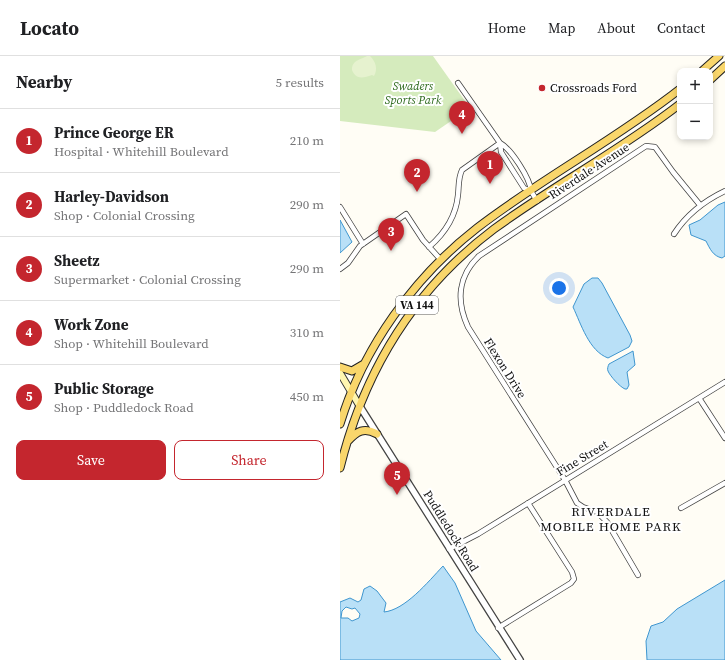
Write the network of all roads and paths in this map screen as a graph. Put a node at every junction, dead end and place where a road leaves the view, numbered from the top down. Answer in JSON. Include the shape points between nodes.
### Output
{"nodes":[{"id":1,"x":719,"y":56,"type":"edge"},
{"id":2,"x":725,"y":66,"type":"edge"},
{"id":3,"x":705,"y":68,"type":"edge"},
{"id":4,"x":713,"y":77,"type":"edge"},
{"id":5,"x":458,"y":83,"type":"dead end"},
{"id":6,"x":677,"y":91,"type":"edge"},
{"id":7,"x":677,"y":106,"type":"edge"},
{"id":8,"x":500,"y":143,"type":"junction"},
{"id":9,"x":531,"y":191,"type":"junction"},
{"id":10,"x":725,"y":191,"type":"edge"},
{"id":11,"x":537,"y":200,"type":"junction"},
{"id":12,"x":700,"y":204,"type":"junction"},
{"id":13,"x":340,"y":207,"type":"edge"},
{"id":14,"x":674,"y":234,"type":"dead end"},
{"id":15,"x":363,"y":244,"type":"junction"},
{"id":16,"x":428,"y":247,"type":"junction"},
{"id":17,"x":441,"y":260,"type":"junction"},
{"id":18,"x":475,"y":260,"type":"joint"},
{"id":19,"x":340,"y":269,"type":"edge"},
{"id":20,"x":367,"y":361,"type":"junction"},
{"id":21,"x":340,"y":367,"type":"edge"},
{"id":22,"x":340,"y":373,"type":"edge"},
{"id":23,"x":725,"y":382,"type":"edge"},
{"id":24,"x":352,"y":394,"type":"junction"},
{"id":25,"x":699,"y":398,"type":"junction"},
{"id":26,"x":359,"y":405,"type":"junction"},
{"id":27,"x":340,"y":424,"type":"edge"},
{"id":28,"x":377,"y":434,"type":"junction"},
{"id":29,"x":725,"y":438,"type":"edge"},
{"id":30,"x":347,"y":442,"type":"junction"},
{"id":31,"x":340,"y":468,"type":"edge"},
{"id":32,"x":565,"y":480,"type":"junction"},
{"id":33,"x":725,"y":483,"type":"edge"},
{"id":34,"x":528,"y":503,"type":"junction"},
{"id":35,"x":681,"y":508,"type":"dead end"},
{"id":36,"x":449,"y":549,"type":"junction"},
{"id":37,"x":638,"y":575,"type":"dead end"},
{"id":38,"x":498,"y":628,"type":"junction"},
{"id":39,"x":520,"y":660,"type":"edge"}],
"edges":[{"from":1,"to":3,"type":"main road"},
{"from":2,"to":4,"type":"main road"},
{"from":5,"to":8,"type":"street"},
{"from":6,"to":9,"type":"main road","number":"VA 144"},
{"from":7,"to":11,"type":"main road","number":"VA 144"},
{"from":8,"to":9,"type":"street","via":[[501,152],[524,188]]},
{"from":8,"to":16,"type":"street","via":[[462,170],[456,205],[451,217],[438,239]]},
{"from":9,"to":11,"type":"street"},
{"from":9,"to":17,"type":"main road","number":"VA 144","via":[[476,229]]},
{"from":10,"to":12,"type":"street"},
{"from":11,"to":26,"type":"main road","number":"VA 144","via":[[483,238],[428,290],[393,338]]},
{"from":12,"to":14,"type":"street"},
{"from":12,"to":18,"type":"street","name":"Riverdale Avenue","via":[[655,147],[649,145]]},
{"from":13,"to":15,"type":"street"},
{"from":15,"to":16,"type":"street","via":[[406,214]]},
{"from":15,"to":19,"type":"street"},
{"from":16,"to":17,"type":"street"},
{"from":17,"to":20,"type":"main road","number":"VA 144","via":[[395,314]]},
{"from":18,"to":32,"type":"street","name":"Flexon Drive","via":[[466,271],[460,290],[460,305],[464,318]]},
{"from":20,"to":21,"type":"main road","via":[[356,370]]},
{"from":20,"to":24,"type":"main road","number":"VA 144"},
{"from":22,"to":24,"type":"main road","name":"Puddledock Road"},
{"from":23,"to":25,"type":"street","name":"Fine Street"},
{"from":24,"to":26,"type":"main road","name":"Puddledock Road"},
{"from":24,"to":27,"type":"main road","number":"VA 144"},
{"from":25,"to":29,"type":"street"},
{"from":25,"to":32,"type":"street","name":"Fine Street"},
{"from":26,"to":28,"type":"street","name":"Puddledock Road"},
{"from":26,"to":30,"type":"main road","number":"VA 144"},
{"from":28,"to":30,"type":"main road","via":[[361,430]]},
{"from":28,"to":36,"type":"street","name":"Puddledock Road"},
{"from":30,"to":31,"type":"main road","number":"VA 144"},
{"from":32,"to":34,"type":"street","name":"Fine Street"},
{"from":32,"to":37,"type":"street","name":"Flexon Drive","via":[[577,503],[598,512],[607,522]]},
{"from":33,"to":35,"type":"street"},
{"from":34,"to":36,"type":"street","name":"Fine Street"},
{"from":34,"to":38,"type":"street","via":[[574,579],[569,585]]},
{"from":36,"to":38,"type":"street","name":"Puddledock Road"},
{"from":38,"to":39,"type":"street","name":"Puddledock Road"}]}
